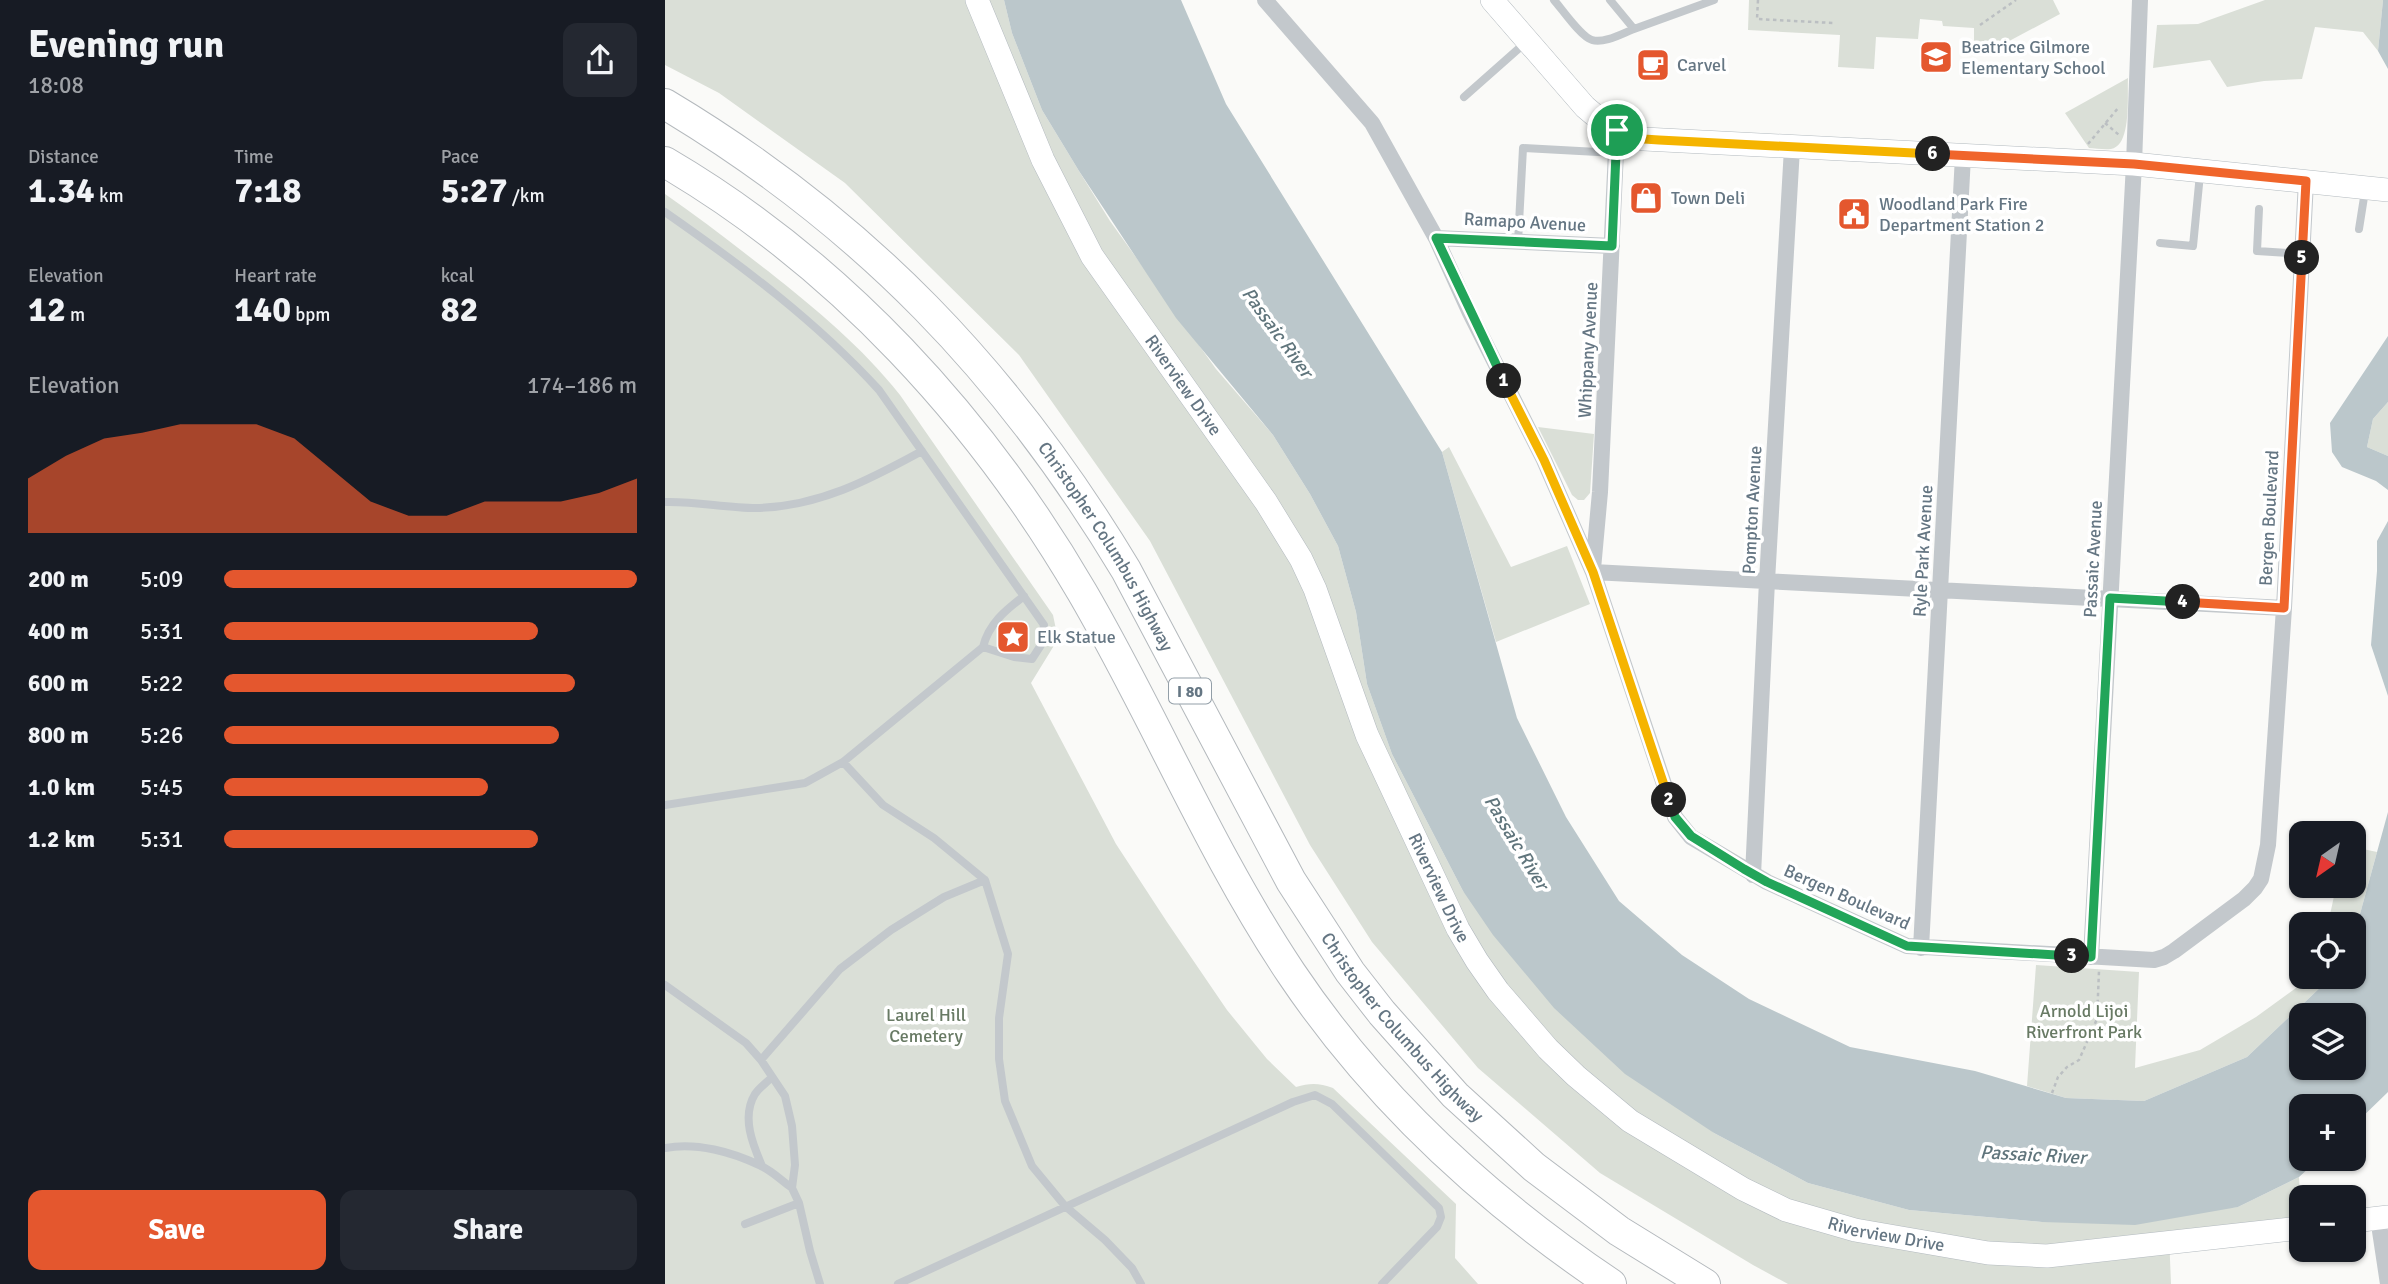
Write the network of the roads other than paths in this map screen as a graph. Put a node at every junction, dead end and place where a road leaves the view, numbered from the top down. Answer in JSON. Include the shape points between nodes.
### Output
{"nodes":[{"id":1,"x":977,"y":0,"type":"edge"},
{"id":2,"x":1265,"y":0,"type":"edge"},
{"id":3,"x":1492,"y":0,"type":"edge"},
{"id":4,"x":1554,"y":0,"type":"edge"},
{"id":5,"x":1610,"y":0,"type":"edge"},
{"id":6,"x":1714,"y":0,"type":"edge"},
{"id":7,"x":2140,"y":0,"type":"edge"},
{"id":8,"x":1634,"y":29,"type":"junction"},
{"id":9,"x":1527,"y":41,"type":"junction"},
{"id":10,"x":1464,"y":97,"type":"dead end"},
{"id":11,"x":665,"y":104,"type":"edge"},
{"id":12,"x":1617,"y":141,"type":"junction"},
{"id":13,"x":1792,"y":148,"type":"junction"},
{"id":14,"x":1963,"y":156,"type":"junction"},
{"id":15,"x":665,"y":162,"type":"edge"},
{"id":16,"x":2134,"y":164,"type":"junction"},
{"id":17,"x":2201,"y":171,"type":"junction"},
{"id":18,"x":2306,"y":181,"type":"junction"},
{"id":19,"x":2377,"y":189,"type":"edge"},
{"id":20,"x":2259,"y":209,"type":"dead end"},
{"id":21,"x":665,"y":212,"type":"edge"},
{"id":22,"x":2359,"y":229,"type":"dead end"},
{"id":23,"x":1436,"y":238,"type":"junction"},
{"id":24,"x":1518,"y":242,"type":"junction"},
{"id":25,"x":2160,"y":243,"type":"dead end"},
{"id":26,"x":1612,"y":246,"type":"junction"},
{"id":27,"x":2302,"y":254,"type":"junction"},
{"id":28,"x":922,"y":451,"type":"junction"},
{"id":29,"x":665,"y":502,"type":"edge"},
{"id":30,"x":1593,"y":572,"type":"junction"},
{"id":31,"x":1767,"y":581,"type":"junction"},
{"id":32,"x":1940,"y":590,"type":"junction"},
{"id":33,"x":1024,"y":596,"type":"junction"},
{"id":34,"x":2110,"y":598,"type":"junction"},
{"id":35,"x":2284,"y":608,"type":"junction"},
{"id":36,"x":983,"y":647,"type":"junction"},
{"id":37,"x":843,"y":762,"type":"junction"},
{"id":38,"x":665,"y":805,"type":"edge"},
{"id":39,"x":1753,"y":875,"type":"junction"},
{"id":40,"x":985,"y":880,"type":"junction"},
{"id":41,"x":1921,"y":948,"type":"junction"},
{"id":42,"x":2095,"y":957,"type":"junction"},
{"id":43,"x":665,"y":985,"type":"edge"},
{"id":44,"x":761,"y":1060,"type":"junction"},
{"id":45,"x":771,"y":1078,"type":"junction"},
{"id":46,"x":665,"y":1149,"type":"edge"},
{"id":47,"x":762,"y":1166,"type":"junction"},
{"id":48,"x":792,"y":1188,"type":"junction"},
{"id":49,"x":800,"y":1203,"type":"junction"},
{"id":50,"x":1065,"y":1206,"type":"junction"},
{"id":51,"x":2383,"y":1217,"type":"edge"},
{"id":52,"x":745,"y":1224,"type":"dead end"},
{"id":53,"x":2289,"y":1229,"type":"edge"},
{"id":54,"x":816,"y":1283,"type":"edge"},
{"id":55,"x":898,"y":1284,"type":"edge"},
{"id":56,"x":1141,"y":1284,"type":"edge"},
{"id":57,"x":1382,"y":1284,"type":"edge"},
{"id":58,"x":1611,"y":1284,"type":"edge"},
{"id":59,"x":1705,"y":1284,"type":"edge"},
{"id":60,"x":2388,"y":1284,"type":"edge"}],
"edges":[{"from":1,"to":53,"type":"street","name":"Riverview Drive","via":[[1043,160],[1092,256],[1266,502],[1301,559],[1367,735],[1458,929],[1498,992],[1576,1076],[1630,1121],[1743,1189],[1786,1210],[1854,1230],[1988,1253],[2047,1256]]},
{"from":2,"to":23,"type":"street","name":"Bergen Boulevard","via":[[1372,123]]},
{"from":3,"to":9,"type":"street"},
{"from":4,"to":8,"type":"lane","via":[[1592,40]]},
{"from":5,"to":8,"type":"lane"},
{"from":6,"to":8,"type":"lane"},
{"from":7,"to":16,"type":"street","name":"Passaic Avenue"},
{"from":9,"to":10,"type":"lane"},
{"from":9,"to":12,"type":"street"},
{"from":11,"to":59,"type":"highway","name":"Christopher Columbus Highway","number":"I 80","via":[[759,165],[846,232],[927,307],[1035,433],[1126,570],[1305,904],[1350,972],[1418,1056],[1534,1167],[1619,1231]]},
{"from":12,"to":13,"type":"street"},
{"from":12,"to":24,"type":"lane","via":[[1523,148]]},
{"from":12,"to":26,"type":"street","name":"Whippany Avenue"},
{"from":13,"to":14,"type":"street"},
{"from":13,"to":31,"type":"street","name":"Pompton Avenue"},
{"from":14,"to":16,"type":"street"},
{"from":14,"to":32,"type":"street","name":"Ryle Park Avenue"},
{"from":15,"to":58,"type":"highway","number":"I 80","via":[[760,225],[815,270],[884,334],[959,415],[1025,501],[1069,570],[1235,881],[1327,1022],[1397,1105],[1476,1182]]},
{"from":16,"to":17,"type":"street"},
{"from":16,"to":34,"type":"street","name":"Passaic Avenue"},
{"from":17,"to":18,"type":"street"},
{"from":17,"to":25,"type":"lane","via":[[2193,246]]},
{"from":18,"to":19,"type":"street"},
{"from":18,"to":27,"type":"street","name":"Bergen Boulevard"},
{"from":19,"to":22,"type":"lane"},
{"from":20,"to":27,"type":"lane","via":[[2257,251]]},
{"from":21,"to":28,"type":"lane","via":[[722,251],[849,357]]},
{"from":23,"to":24,"type":"street","name":"Ramapo Avenue"},
{"from":23,"to":30,"type":"street","name":"Bergen Boulevard"},
{"from":24,"to":26,"type":"street","name":"Ramapo Avenue"},
{"from":26,"to":30,"type":"street","name":"Whippany Avenue"},
{"from":27,"to":35,"type":"street","name":"Bergen Boulevard"},
{"from":28,"to":29,"type":"lane","via":[[862,483],[812,501],[756,508]]},
{"from":28,"to":33,"type":"lane"},
{"from":30,"to":31,"type":"street"},
{"from":30,"to":39,"type":"street","name":"Bergen Boulevard","via":[[1675,817],[1691,836]]},
{"from":31,"to":32,"type":"street"},
{"from":31,"to":39,"type":"street","name":"Pompton Avenue"},
{"from":32,"to":34,"type":"street"},
{"from":32,"to":41,"type":"street","name":"Ryle Park Avenue"},
{"from":33,"to":36,"type":"lane","via":[[1002,614],[986,634]]},
{"from":33,"to":36,"type":"lane","via":[[1044,625],[1041,645],[1032,659]]},
{"from":34,"to":35,"type":"street"},
{"from":34,"to":42,"type":"street","name":"Passaic Avenue"},
{"from":35,"to":42,"type":"street","name":"Bergen Boulevard","via":[[2268,845],[2261,879],[2244,899],[2164,957]]},
{"from":36,"to":37,"type":"lane"},
{"from":37,"to":38,"type":"lane","via":[[805,783]]},
{"from":37,"to":40,"type":"lane","via":[[883,805],[934,838]]},
{"from":39,"to":41,"type":"street","name":"Bergen Boulevard","via":[[1907,946]]},
{"from":40,"to":44,"type":"lane","via":[[944,897],[840,969]]},
{"from":40,"to":50,"type":"lane","via":[[1008,954],[999,1018],[1005,1101],[1032,1166]]},
{"from":41,"to":42,"type":"street","name":"Bergen Boulevard"},
{"from":43,"to":44,"type":"lane","via":[[746,1043]]},
{"from":44,"to":45,"type":"lane"},
{"from":45,"to":47,"type":"lane","via":[[755,1095],[749,1127]]},
{"from":45,"to":48,"type":"lane","via":[[785,1096],[792,1126]]},
{"from":46,"to":47,"type":"lane","via":[[704,1147]]},
{"from":47,"to":48,"type":"lane"},
{"from":48,"to":49,"type":"lane"},
{"from":49,"to":52,"type":"lane"},
{"from":49,"to":54,"type":"lane"},
{"from":50,"to":55,"type":"lane"},
{"from":50,"to":56,"type":"lane","via":[[1105,1240]]},
{"from":50,"to":57,"type":"lane","via":[[1315,1095],[1332,1104],[1439,1208],[1437,1227]]},
{"from":51,"to":60,"type":"street"}]}
